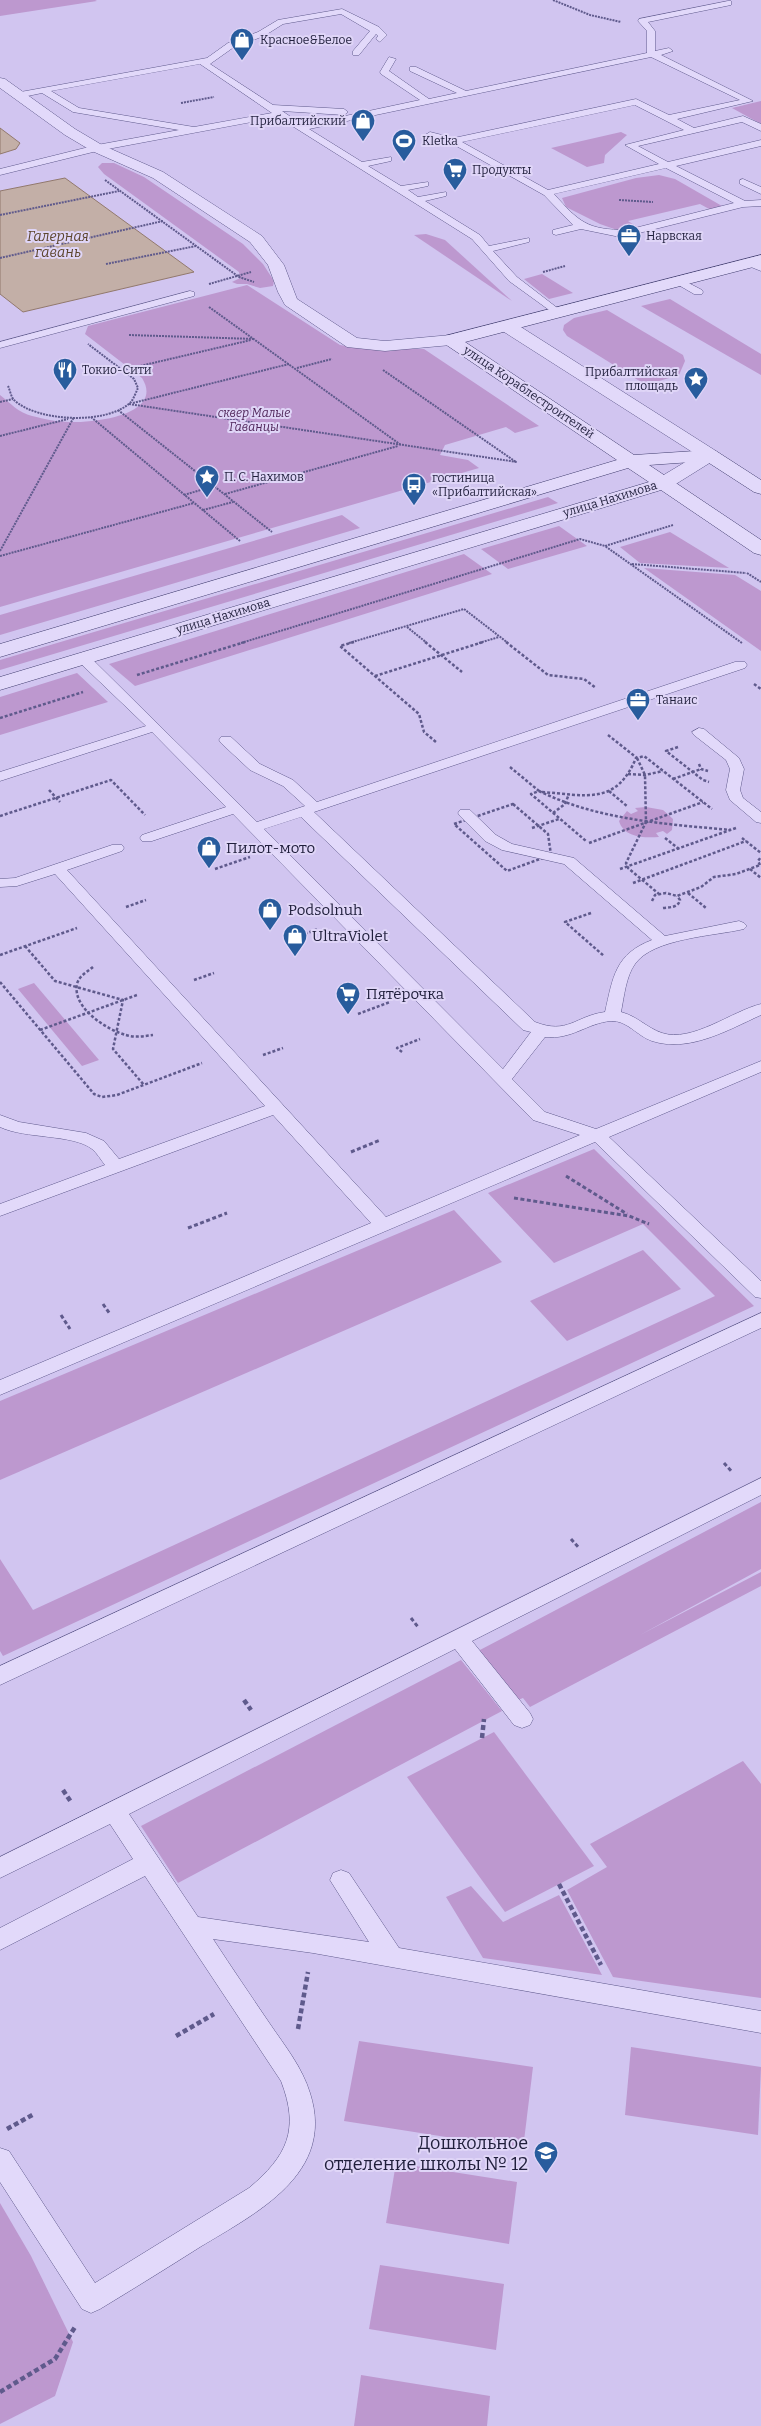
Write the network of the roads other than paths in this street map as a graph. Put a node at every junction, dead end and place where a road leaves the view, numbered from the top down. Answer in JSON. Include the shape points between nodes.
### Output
{"nodes":[{"id":1,"x":729,"y":3,"type":"edge"},
{"id":2,"x":376,"y":28,"type":"junction"},
{"id":3,"x":380,"y":39,"type":"dead end"},
{"id":4,"x":669,"y":52,"type":"dead end"},
{"id":5,"x":356,"y":53,"type":"dead end"},
{"id":6,"x":651,"y":54,"type":"junction"},
{"id":7,"x":392,"y":59,"type":"dead end"},
{"id":8,"x":210,"y":60,"type":"junction"},
{"id":9,"x":413,"y":69,"type":"dead end"},
{"id":10,"x":0,"y":82,"type":"edge"},
{"id":11,"x":43,"y":90,"type":"junction"},
{"id":12,"x":464,"y":93,"type":"junction"},
{"id":13,"x":18,"y":95,"type":"junction"},
{"id":14,"x":426,"y":101,"type":"junction"},
{"id":15,"x":271,"y":108,"type":"junction"},
{"id":16,"x":386,"y":110,"type":"junction"},
{"id":17,"x":280,"y":114,"type":"junction"},
{"id":18,"x":367,"y":114,"type":"junction"},
{"id":19,"x":397,"y":116,"type":"dead end"},
{"id":20,"x":669,"y":118,"type":"junction"},
{"id":21,"x":301,"y":128,"type":"junction"},
{"id":22,"x":761,"y":128,"type":"edge"},
{"id":23,"x":194,"y":130,"type":"junction"},
{"id":24,"x":694,"y":131,"type":"junction"},
{"id":25,"x":430,"y":135,"type":"dead end"},
{"id":26,"x":454,"y":141,"type":"junction"},
{"id":27,"x":761,"y":143,"type":"edge"},
{"id":28,"x":97,"y":148,"type":"junction"},
{"id":29,"x":391,"y":162,"type":"dead end"},
{"id":30,"x":667,"y":165,"type":"junction"},
{"id":31,"x":365,"y":168,"type":"junction"},
{"id":32,"x":0,"y":172,"type":"edge"},
{"id":33,"x":744,"y":182,"type":"dead end"},
{"id":34,"x":425,"y":184,"type":"dead end"},
{"id":35,"x":400,"y":190,"type":"junction"},
{"id":36,"x":761,"y":191,"type":"edge"},
{"id":37,"x":547,"y":193,"type":"junction"},
{"id":38,"x":443,"y":194,"type":"dead end"},
{"id":39,"x":417,"y":200,"type":"junction"},
{"id":40,"x":761,"y":203,"type":"edge"},
{"id":41,"x":743,"y":204,"type":"junction"},
{"id":42,"x":577,"y":223,"type":"junction"},
{"id":43,"x":553,"y":229,"type":"dead end"},
{"id":44,"x":513,"y":236,"type":"dead end"},
{"id":45,"x":525,"y":240,"type":"dead end"},
{"id":46,"x":484,"y":246,"type":"junction"},
{"id":47,"x":757,"y":263,"type":"edge"},
{"id":48,"x":679,"y":281,"type":"junction"},
{"id":49,"x":698,"y":292,"type":"dead end"},
{"id":50,"x":190,"y":294,"type":"road end"},
{"id":51,"x":556,"y":312,"type":"junction"},
{"id":52,"x":508,"y":326,"type":"junction"},
{"id":53,"x":451,"y":340,"type":"junction"},
{"id":54,"x":0,"y":345,"type":"edge"},
{"id":55,"x":710,"y":455,"type":"junction"},
{"id":56,"x":632,"y":461,"type":"junction"},
{"id":57,"x":664,"y":483,"type":"junction"},
{"id":58,"x":761,"y":488,"type":"edge"},
{"id":59,"x":761,"y":549,"type":"edge"},
{"id":60,"x":0,"y":651,"type":"edge"},
{"id":61,"x":83,"y":658,"type":"junction"},
{"id":62,"x":740,"y":665,"type":"dead end"},
{"id":63,"x":0,"y":684,"type":"edge"},
{"id":64,"x":650,"y":695,"type":"junction"},
{"id":65,"x":663,"y":705,"type":"dead end"},
{"id":66,"x":155,"y":727,"type":"junction"},
{"id":67,"x":702,"y":735,"type":"road end"},
{"id":68,"x":226,"y":740,"type":"dead end"},
{"id":69,"x":418,"y":772,"type":"junction"},
{"id":70,"x":0,"y":777,"type":"edge"},
{"id":71,"x":430,"y":783,"type":"dead end"},
{"id":72,"x":235,"y":809,"type":"junction"},
{"id":73,"x":309,"y":809,"type":"junction"},
{"id":74,"x":468,"y":816,"type":"road end"},
{"id":75,"x":761,"y":819,"type":"edge"},
{"id":76,"x":253,"y":828,"type":"junction"},
{"id":77,"x":147,"y":838,"type":"dead end"},
{"id":78,"x":117,"y":848,"type":"dead end"},
{"id":79,"x":57,"y":868,"type":"junction"},
{"id":80,"x":0,"y":883,"type":"edge"},
{"id":81,"x":739,"y":926,"type":"dead end"},
{"id":82,"x":663,"y":942,"type":"junction"},
{"id":83,"x":761,"y":1010,"type":"edge"},
{"id":84,"x":612,"y":1016,"type":"junction"},
{"id":85,"x":540,"y":1032,"type":"junction"},
{"id":86,"x":761,"y":1066,"type":"edge"},
{"id":87,"x":503,"y":1080,"type":"junction"},
{"id":88,"x":275,"y":1108,"type":"junction"},
{"id":89,"x":0,"y":1120,"type":"edge"},
{"id":90,"x":597,"y":1135,"type":"junction"},
{"id":91,"x":116,"y":1167,"type":"junction"},
{"id":92,"x":0,"y":1210,"type":"edge"},
{"id":93,"x":383,"y":1225,"type":"junction"},
{"id":94,"x":761,"y":1292,"type":"edge"},
{"id":95,"x":761,"y":1320,"type":"edge"},
{"id":96,"x":0,"y":1388,"type":"edge"},
{"id":97,"x":761,"y":1486,"type":"edge"},
{"id":98,"x":458,"y":1638,"type":"junction"},
{"id":99,"x":0,"y":1676,"type":"edge"},
{"id":100,"x":522,"y":1719,"type":"dead end"},
{"id":101,"x":114,"y":1811,"type":"junction"},
{"id":102,"x":149,"y":1862,"type":"junction"},
{"id":103,"x":0,"y":1868,"type":"edge"},
{"id":104,"x":341,"y":1880,"type":"dead end"},
{"id":105,"x":192,"y":1926,"type":"junction"},
{"id":106,"x":0,"y":1940,"type":"edge"},
{"id":107,"x":392,"y":1957,"type":"junction"},
{"id":108,"x":761,"y":2022,"type":"edge"},
{"id":109,"x":0,"y":2160,"type":"edge"}],
"edges":[{"from":1,"to":6,"type":"lane","via":[[642,21],[651,31]]},
{"from":2,"to":3,"type":"lane","via":[[383,35]]},
{"from":2,"to":5,"type":"lane"},
{"from":2,"to":8,"type":"lane","via":[[342,11],[281,22],[261,34],[231,45]]},
{"from":4,"to":6,"type":"lane"},
{"from":6,"to":12,"type":"lane"},
{"from":6,"to":20,"type":"lane","via":[[748,100]]},
{"from":7,"to":14,"type":"lane","via":[[384,72]]},
{"from":8,"to":11,"type":"lane"},
{"from":8,"to":15,"type":"lane","via":[[204,64]]},
{"from":9,"to":12,"type":"lane"},
{"from":10,"to":13,"type":"street","name":"улица Кораблестроителей"},
{"from":11,"to":13,"type":"lane"},
{"from":11,"to":23,"type":"lane","via":[[76,110]]},
{"from":12,"to":14,"type":"lane"},
{"from":13,"to":28,"type":"street","name":"улица Кораблестроителей"},
{"from":14,"to":16,"type":"lane"},
{"from":15,"to":17,"type":"lane"},
{"from":15,"to":18,"type":"lane"},
{"from":16,"to":18,"type":"lane"},
{"from":16,"to":19,"type":"lane"},
{"from":17,"to":21,"type":"lane"},
{"from":17,"to":23,"type":"lane"},
{"from":18,"to":21,"type":"lane"},
{"from":20,"to":24,"type":"lane"},
{"from":20,"to":26,"type":"lane","via":[[636,102]]},
{"from":21,"to":31,"type":"lane"},
{"from":22,"to":24,"type":"lane","via":[[743,120]]},
{"from":23,"to":28,"type":"lane"},
{"from":24,"to":30,"type":"lane","via":[[630,145]]},
{"from":25,"to":26,"type":"lane"},
{"from":26,"to":37,"type":"lane"},
{"from":27,"to":30,"type":"lane"},
{"from":28,"to":32,"type":"lane"},
{"from":28,"to":53,"type":"street","name":"улица Кораблестроителей","via":[[158,175],[256,239],[275,264],[291,302],[353,342],[385,346]]},
{"from":29,"to":31,"type":"lane"},
{"from":30,"to":37,"type":"lane"},
{"from":30,"to":41,"type":"lane"},
{"from":31,"to":35,"type":"lane"},
{"from":33,"to":36,"type":"lane"},
{"from":34,"to":35,"type":"lane"},
{"from":35,"to":39,"type":"lane"},
{"from":37,"to":42,"type":"lane"},
{"from":38,"to":39,"type":"lane"},
{"from":39,"to":46,"type":"lane","via":[[476,237]]},
{"from":40,"to":41,"type":"lane"},
{"from":41,"to":42,"type":"lane","via":[[627,233]]},
{"from":42,"to":43,"type":"lane"},
{"from":44,"to":46,"type":"lane"},
{"from":45,"to":46,"type":"lane"},
{"from":46,"to":51,"type":"lane","via":[[513,279]]},
{"from":47,"to":48,"type":"street"},
{"from":48,"to":49,"type":"lane"},
{"from":48,"to":51,"type":"street"},
{"from":50,"to":54,"type":"lane"},
{"from":51,"to":52,"type":"street"},
{"from":52,"to":53,"type":"street"},
{"from":52,"to":55,"type":"street"},
{"from":53,"to":56,"type":"street","name":"улица Кораблестроителей"},
{"from":55,"to":56,"type":"street","name":"улица Нахимова"},
{"from":55,"to":57,"type":"street","name":"улица Нахимова"},
{"from":55,"to":58,"type":"street"},
{"from":56,"to":57,"type":"street","name":"улица Кораблестроителей"},
{"from":56,"to":60,"type":"street","name":"улица Нахимова"},
{"from":57,"to":59,"type":"street","name":"улица Кораблестроителей"},
{"from":57,"to":61,"type":"street","name":"улица Нахимова"},
{"from":61,"to":63,"type":"street","name":"улица Нахимова"},
{"from":61,"to":66,"type":"lane"},
{"from":62,"to":64,"type":"lane"},
{"from":64,"to":65,"type":"lane"},
{"from":64,"to":69,"type":"lane"},
{"from":66,"to":70,"type":"lane"},
{"from":66,"to":72,"type":"lane"},
{"from":67,"to":75,"type":"lane","via":[[732,758],[737,769],[732,790],[737,800]]},
{"from":68,"to":73,"type":"lane","via":[[255,767],[288,783]]},
{"from":69,"to":71,"type":"lane"},
{"from":69,"to":73,"type":"lane"},
{"from":72,"to":76,"type":"lane"},
{"from":72,"to":77,"type":"lane"},
{"from":73,"to":76,"type":"lane"},
{"from":73,"to":85,"type":"lane","via":[[529,1026]]},
{"from":74,"to":82,"type":"lane","via":[[500,844],[569,861]]},
{"from":76,"to":87,"type":"lane"},
{"from":78,"to":79,"type":"lane"},
{"from":79,"to":80,"type":"lane","via":[[17,882]]},
{"from":79,"to":88,"type":"lane"},
{"from":81,"to":82,"type":"lane","via":[[692,933]]},
{"from":82,"to":84,"type":"lane","via":[[638,952],[627,962]]},
{"from":83,"to":84,"type":"lane","via":[[689,1039],[674,1041],[658,1038],[624,1017]]},
{"from":84,"to":85,"type":"lane","via":[[567,1032]]},
{"from":85,"to":87,"type":"lane"},
{"from":86,"to":90,"type":"lane"},
{"from":87,"to":90,"type":"lane","via":[[539,1116]]},
{"from":88,"to":91,"type":"lane"},
{"from":88,"to":93,"type":"lane"},
{"from":89,"to":91,"type":"lane","via":[[14,1127],[80,1137],[98,1145]]},
{"from":90,"to":93,"type":"lane"},
{"from":90,"to":94,"type":"lane"},
{"from":91,"to":92,"type":"lane"},
{"from":93,"to":96,"type":"lane"},
{"from":95,"to":99,"type":"lane"},
{"from":97,"to":98,"type":"lane"},
{"from":98,"to":100,"type":"lane"},
{"from":98,"to":101,"type":"lane"},
{"from":101,"to":102,"type":"lane"},
{"from":101,"to":103,"type":"lane"},
{"from":102,"to":105,"type":"lane"},
{"from":102,"to":106,"type":"lane"},
{"from":104,"to":107,"type":"lane"},
{"from":105,"to":107,"type":"lane"},
{"from":105,"to":109,"type":"lane","via":[[290,2074],[299,2094],[304,2117],[302,2132],[292,2162],[278,2182],[91,2300]]},
{"from":107,"to":108,"type":"lane"}]}
